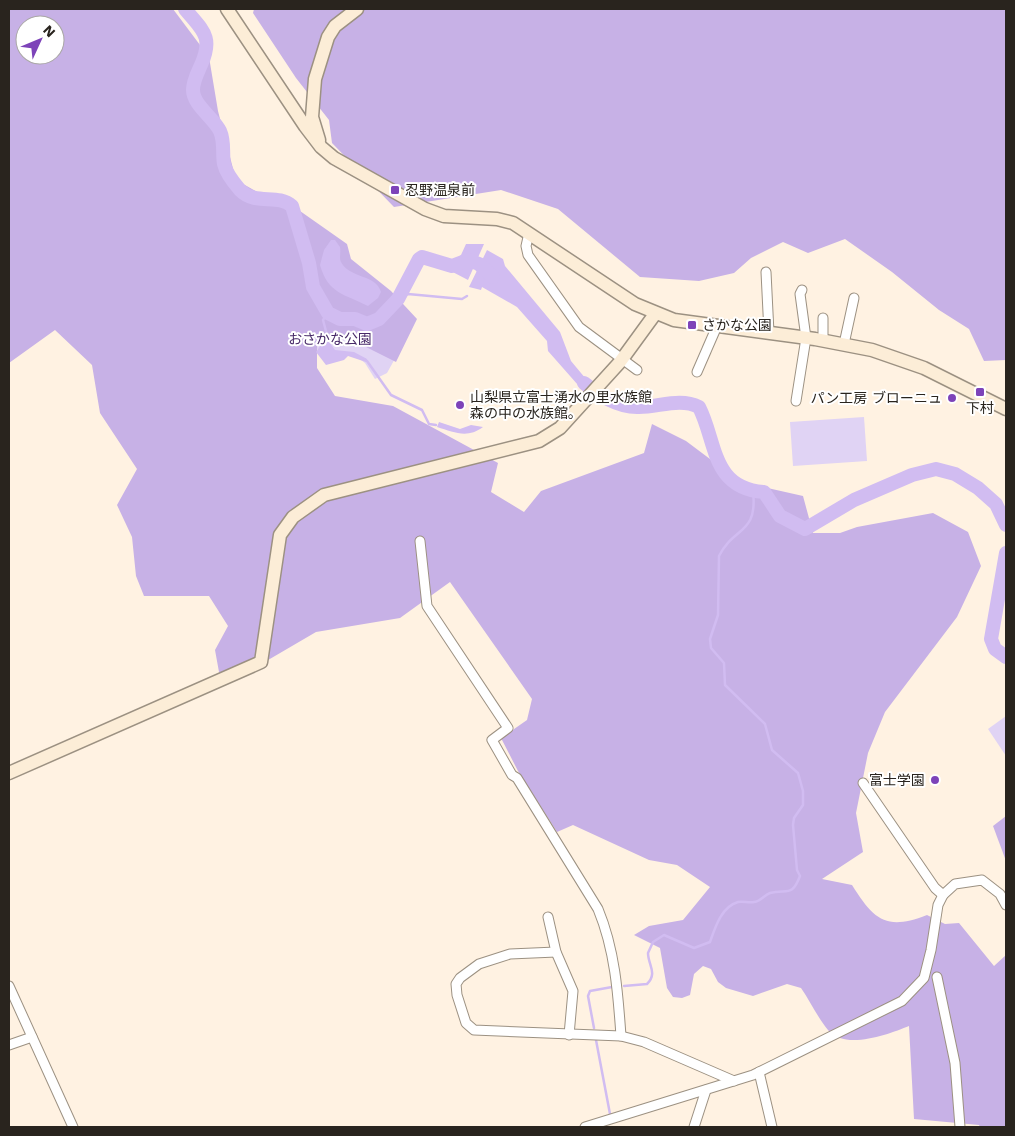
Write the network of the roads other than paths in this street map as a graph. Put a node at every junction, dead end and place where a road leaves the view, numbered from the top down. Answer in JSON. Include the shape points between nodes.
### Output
{"nodes":[{"id":1,"x":227,"y":9,"type":"edge"},
{"id":2,"x":357,"y":9,"type":"edge"},
{"id":3,"x":321,"y":147,"type":"junction"},
{"id":4,"x":529,"y":233,"type":"junction"},
{"id":5,"x":766,"y":272,"type":"dead end"},
{"id":6,"x":802,"y":290,"type":"dead end"},
{"id":7,"x":854,"y":298,"type":"dead end"},
{"id":8,"x":655,"y":314,"type":"junction"},
{"id":9,"x":823,"y":318,"type":"dead end"},
{"id":10,"x":717,"y":326,"type":"junction"},
{"id":11,"x":769,"y":333,"type":"junction"},
{"id":12,"x":806,"y":338,"type":"junction"},
{"id":13,"x":823,"y":340,"type":"junction"},
{"id":14,"x":844,"y":344,"type":"junction"},
{"id":15,"x":622,"y":360,"type":"junction"},
{"id":16,"x":637,"y":370,"type":"dead end"},
{"id":17,"x":697,"y":372,"type":"dead end"},
{"id":18,"x":796,"y":401,"type":"dead end"},
{"id":19,"x":1006,"y":409,"type":"edge"},
{"id":20,"x":420,"y":541,"type":"dead end"},
{"id":21,"x":9,"y":773,"type":"edge"},
{"id":22,"x":862,"y":782,"type":"dead end"},
{"id":23,"x":943,"y":895,"type":"junction"},
{"id":24,"x":1006,"y":905,"type":"edge"},
{"id":25,"x":548,"y":918,"type":"dead end"},
{"id":26,"x":556,"y":952,"type":"junction"},
{"id":27,"x":937,"y":977,"type":"dead end"},
{"id":28,"x":9,"y":986,"type":"edge"},
{"id":29,"x":569,"y":1035,"type":"junction"},
{"id":30,"x":621,"y":1036,"type":"junction"},
{"id":31,"x":32,"y":1037,"type":"junction"},
{"id":32,"x":9,"y":1044,"type":"edge"},
{"id":33,"x":759,"y":1072,"type":"junction"},
{"id":34,"x":734,"y":1081,"type":"junction"},
{"id":35,"x":706,"y":1090,"type":"junction"},
{"id":36,"x":73,"y":1127,"type":"edge"},
{"id":37,"x":585,"y":1127,"type":"edge"},
{"id":38,"x":694,"y":1127,"type":"edge"},
{"id":39,"x":772,"y":1127,"type":"edge"},
{"id":40,"x":960,"y":1127,"type":"edge"}],
"edges":[{"from":1,"to":3,"type":"street"},
{"from":2,"to":3,"type":"street","via":[[335,26],[328,37],[315,80],[312,117]]},
{"from":3,"to":4,"type":"street","via":[[360,174],[425,209],[444,216],[497,219],[513,223]]},
{"from":4,"to":8,"type":"street","via":[[634,304]]},
{"from":4,"to":15,"type":"street","via":[[528,255],[579,326]]},
{"from":5,"to":11,"type":"street"},
{"from":6,"to":12,"type":"street"},
{"from":7,"to":14,"type":"street"},
{"from":8,"to":10,"type":"street"},
{"from":8,"to":15,"type":"street"},
{"from":9,"to":13,"type":"street"},
{"from":10,"to":11,"type":"street"},
{"from":10,"to":17,"type":"street"},
{"from":11,"to":12,"type":"street"},
{"from":12,"to":13,"type":"street"},
{"from":12,"to":18,"type":"street"},
{"from":13,"to":14,"type":"street"},
{"from":14,"to":19,"type":"street","via":[[924,368]]},
{"from":15,"to":16,"type":"street"},
{"from":15,"to":21,"type":"street","via":[[560,428],[539,441],[324,495],[294,517],[280,535],[261,662]]},
{"from":20,"to":30,"type":"street","via":[[427,606],[508,728],[492,740],[598,909],[618,983]]},
{"from":22,"to":23,"type":"street"},
{"from":23,"to":24,"type":"street","via":[[956,884],[982,880],[1000,894]]},
{"from":23,"to":33,"type":"street","via":[[938,905],[924,978],[902,1001]]},
{"from":25,"to":26,"type":"street"},
{"from":26,"to":29,"type":"street","via":[[573,991]]},
{"from":26,"to":29,"type":"street","via":[[510,954],[478,964],[460,978],[456,984],[457,995],[466,1023],[474,1030]]},
{"from":27,"to":40,"type":"street","via":[[955,1063]]},
{"from":28,"to":31,"type":"street"},
{"from":29,"to":30,"type":"street"},
{"from":30,"to":34,"type":"street","via":[[644,1042]]},
{"from":31,"to":32,"type":"street"},
{"from":31,"to":36,"type":"street"},
{"from":33,"to":34,"type":"street"},
{"from":33,"to":39,"type":"street"},
{"from":34,"to":35,"type":"street"},
{"from":35,"to":37,"type":"street"},
{"from":35,"to":38,"type":"street"}]}
